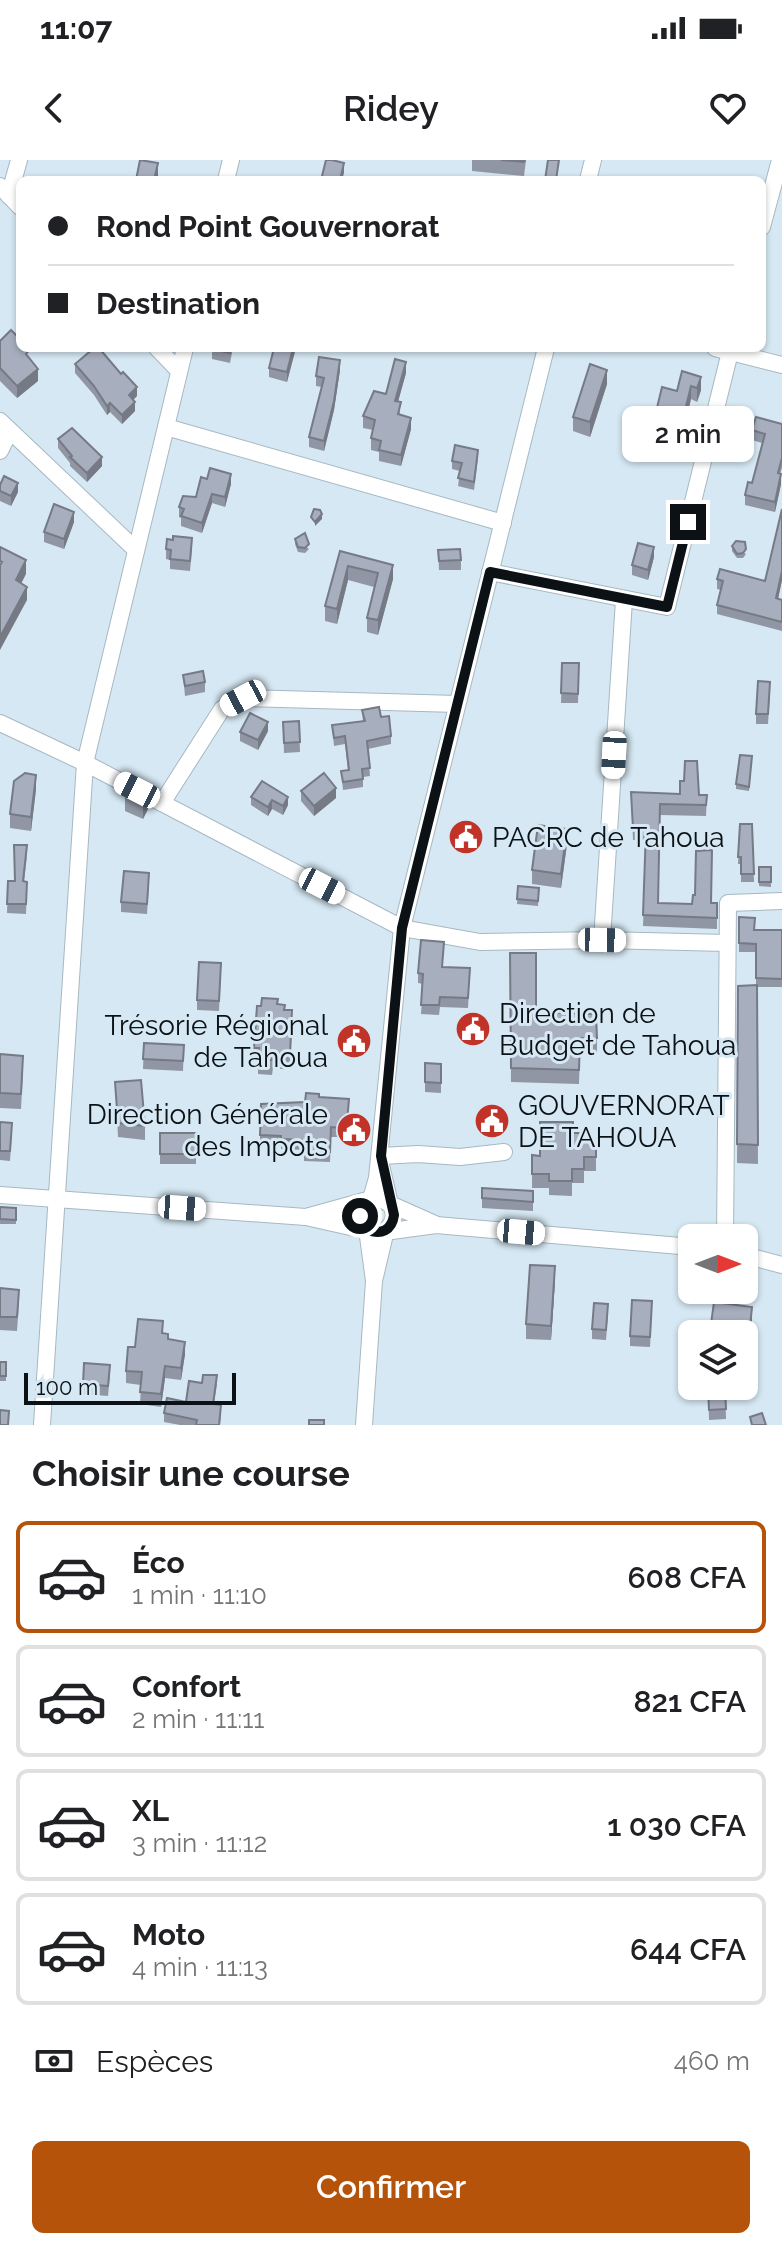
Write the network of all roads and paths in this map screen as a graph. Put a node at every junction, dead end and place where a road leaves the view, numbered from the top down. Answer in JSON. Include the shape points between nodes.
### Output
{"nodes":[{"id":1,"x":19,"y":160,"type":"edge"},
{"id":2,"x":780,"y":160,"type":"edge"},
{"id":3,"x":10,"y":196,"type":"edge"},
{"id":4,"x":766,"y":212,"type":"edge"},
{"id":5,"x":161,"y":352,"type":"edge"},
{"id":6,"x":184,"y":352,"type":"edge"},
{"id":7,"x":545,"y":352,"type":"edge"},
{"id":8,"x":724,"y":352,"type":"edge"},
{"id":9,"x":736,"y":352,"type":"edge"},
{"id":10,"x":782,"y":365,"type":"edge"},
{"id":11,"x":179,"y":371,"type":"junction"},
{"id":12,"x":5,"y":426,"type":"edge"},
{"id":13,"x":166,"y":427,"type":"junction"},
{"id":14,"x":0,"y":451,"type":"edge"},
{"id":15,"x":503,"y":523,"type":"junction"},
{"id":16,"x":136,"y":550,"type":"junction"},
{"id":17,"x":490,"y":572,"type":"junction"},
{"id":18,"x":624,"y":600,"type":"junction"},
{"id":19,"x":457,"y":704,"type":"junction"},
{"id":20,"x":0,"y":723,"type":"edge"},
{"id":21,"x":85,"y":763,"type":"junction"},
{"id":22,"x":162,"y":803,"type":"junction"},
{"id":23,"x":782,"y":901,"type":"edge"},
{"id":24,"x":402,"y":928,"type":"junction"},
{"id":25,"x":602,"y":940,"type":"junction"},
{"id":26,"x":727,"y":943,"type":"junction"},
{"id":27,"x":504,"y":1152,"type":"dead end"},
{"id":28,"x":381,"y":1156,"type":"junction"},
{"id":29,"x":0,"y":1195,"type":"edge"},
{"id":30,"x":371,"y":1199,"type":"junction"},
{"id":31,"x":57,"y":1200,"type":"junction"},
{"id":32,"x":390,"y":1204,"type":"junction"},
{"id":33,"x":306,"y":1217,"type":"junction"},
{"id":34,"x":725,"y":1224,"type":"edge"},
{"id":35,"x":436,"y":1225,"type":"junction"},
{"id":36,"x":367,"y":1229,"type":"junction"},
{"id":37,"x":386,"y":1230,"type":"junction"},
{"id":38,"x":678,"y":1246,"type":"edge"},
{"id":39,"x":758,"y":1259,"type":"edge"},
{"id":40,"x":782,"y":1265,"type":"edge"},
{"id":41,"x":374,"y":1281,"type":"junction"},
{"id":42,"x":42,"y":1425,"type":"edge"},
{"id":43,"x":364,"y":1425,"type":"edge"}],
"edges":[{"from":1,"to":3,"type":"street"},
{"from":2,"to":4,"type":"street"},
{"from":5,"to":11,"type":"street"},
{"from":6,"to":11,"type":"street"},
{"from":7,"to":15,"type":"street"},
{"from":8,"to":18,"type":"street","via":[[667,607]]},
{"from":9,"to":10,"type":"street"},
{"from":11,"to":13,"type":"street"},
{"from":12,"to":14,"type":"street"},
{"from":12,"to":16,"type":"street"},
{"from":13,"to":15,"type":"street"},
{"from":13,"to":16,"type":"street"},
{"from":15,"to":17,"type":"street"},
{"from":16,"to":21,"type":"street"},
{"from":17,"to":18,"type":"street"},
{"from":17,"to":19,"type":"street"},
{"from":18,"to":25,"type":"street"},
{"from":19,"to":22,"type":"street","via":[[243,698],[222,709]]},
{"from":19,"to":24,"type":"street"},
{"from":20,"to":21,"type":"street"},
{"from":21,"to":22,"type":"street"},
{"from":21,"to":31,"type":"street"},
{"from":22,"to":24,"type":"street"},
{"from":23,"to":26,"type":"street","via":[[728,903]]},
{"from":24,"to":25,"type":"street","via":[[480,942]]},
{"from":24,"to":28,"type":"street"},
{"from":25,"to":26,"type":"street"},
{"from":26,"to":34,"type":"street"},
{"from":27,"to":28,"type":"street"},
{"from":28,"to":30,"type":"street"},
{"from":28,"to":32,"type":"street"},
{"from":29,"to":31,"type":"street"},
{"from":30,"to":32,"type":"street"},
{"from":30,"to":33,"type":"street"},
{"from":30,"to":36,"type":"street","via":[[360,1216]]},
{"from":31,"to":33,"type":"street"},
{"from":31,"to":42,"type":"street"},
{"from":32,"to":35,"type":"street"},
{"from":32,"to":37,"type":"street","via":[[394,1215]]},
{"from":33,"to":36,"type":"street"},
{"from":35,"to":37,"type":"street"},
{"from":35,"to":38,"type":"street"},
{"from":36,"to":37,"type":"street"},
{"from":36,"to":41,"type":"street"},
{"from":37,"to":41,"type":"street"},
{"from":39,"to":40,"type":"street"},
{"from":41,"to":43,"type":"street"}]}
